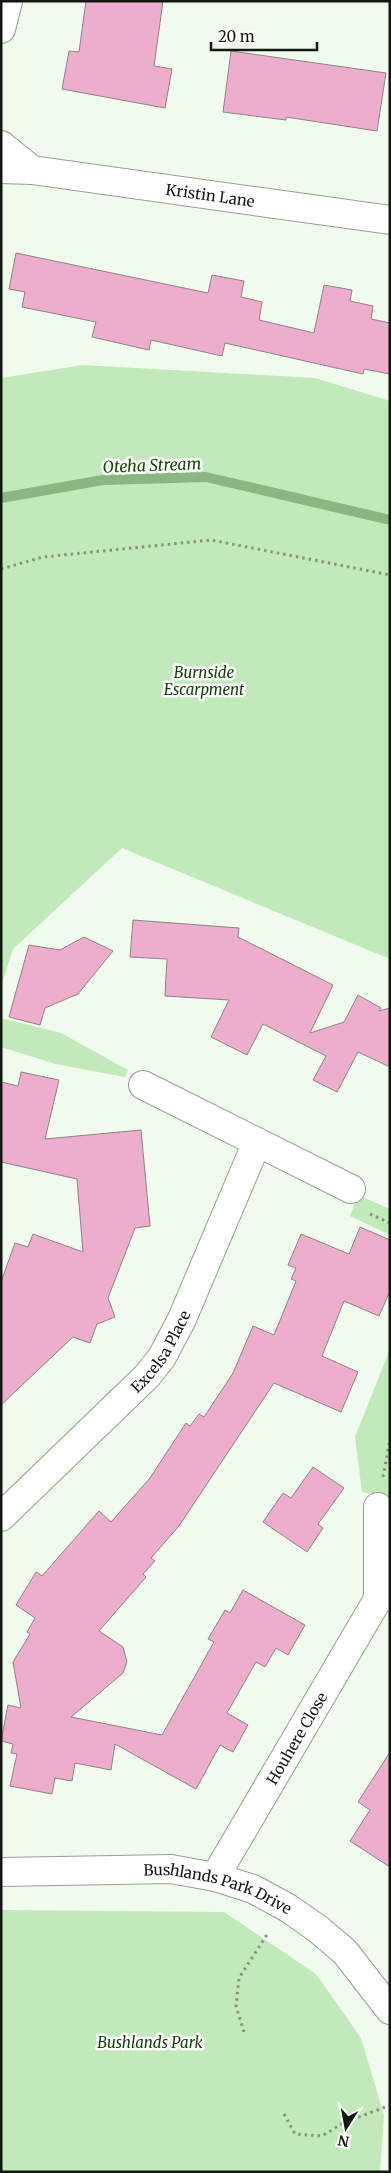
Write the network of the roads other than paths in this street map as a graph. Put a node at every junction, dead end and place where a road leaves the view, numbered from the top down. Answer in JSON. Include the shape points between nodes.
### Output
{"nodes":[{"id":1,"x":8,"y":1,"type":"edge"},
{"id":2,"x":1,"y":29,"type":"edge"},
{"id":3,"x":1,"y":145,"type":"edge"},
{"id":4,"x":1,"y":168,"type":"edge"},
{"id":5,"x":32,"y":170,"type":"junction"},
{"id":6,"x":390,"y":220,"type":"edge"},
{"id":7,"x":143,"y":1085,"type":"dead end"},
{"id":8,"x":257,"y":1142,"type":"junction"},
{"id":9,"x":351,"y":1189,"type":"dead end"},
{"id":10,"x":378,"y":1507,"type":"dead end"},
{"id":11,"x":1,"y":1517,"type":"edge"},
{"id":12,"x":384,"y":1597,"type":"edge"},
{"id":13,"x":1,"y":1872,"type":"edge"},
{"id":14,"x":214,"y":1877,"type":"junction"},
{"id":15,"x":390,"y":2010,"type":"edge"}],
"edges":[{"from":1,"to":2,"type":"street"},
{"from":3,"to":5,"type":"street"},
{"from":4,"to":5,"type":"street","name":"Kristin Lane"},
{"from":5,"to":6,"type":"street","name":"Kristin Lane"},
{"from":7,"to":8,"type":"street"},
{"from":8,"to":9,"type":"street"},
{"from":8,"to":11,"type":"street","name":"Excelsa Place","via":[[182,1319],[162,1357],[147,1376]]},
{"from":10,"to":12,"type":"street","name":"Houhere Close"},
{"from":12,"to":14,"type":"street","name":"Houhere Close"},
{"from":13,"to":14,"type":"street","name":"Bushlands Park Drive","via":[[171,1869]]},
{"from":14,"to":15,"type":"street","name":"Bushlands Park Drive","via":[[253,1889],[318,1929],[345,1952]]}]}
